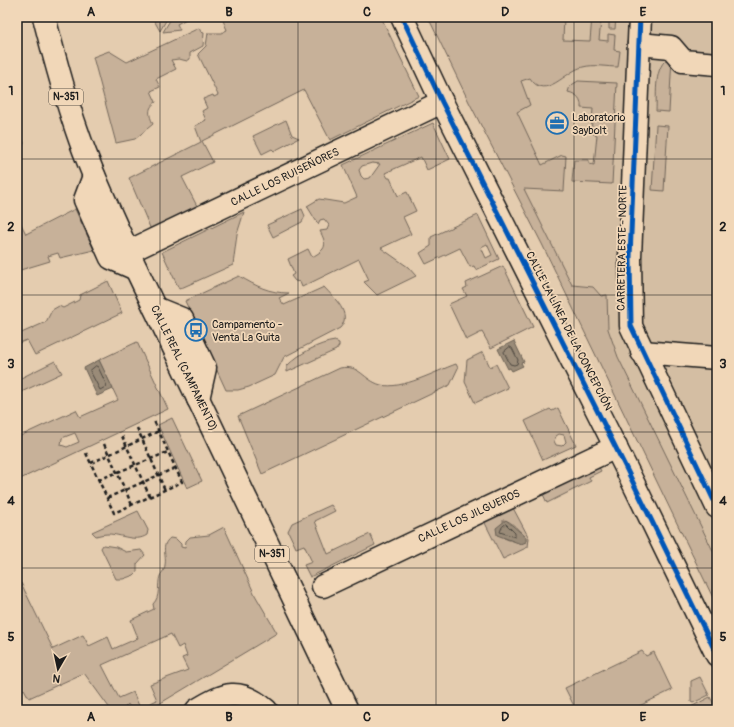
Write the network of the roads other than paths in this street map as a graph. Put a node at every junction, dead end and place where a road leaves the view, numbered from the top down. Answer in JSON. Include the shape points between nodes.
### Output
{"nodes":[{"id":1,"x":44,"y":17,"type":"edge"},
{"id":2,"x":402,"y":17,"type":"edge"},
{"id":3,"x":640,"y":17,"type":"edge"},
{"id":4,"x":639,"y":44,"type":"junction"},
{"id":5,"x":717,"y":64,"type":"edge"},
{"id":6,"x":442,"y":102,"type":"junction"},
{"id":7,"x":132,"y":260,"type":"junction"},
{"id":8,"x":642,"y":352,"type":"junction"},
{"id":9,"x":717,"y":358,"type":"edge"},
{"id":10,"x":616,"y":448,"type":"junction"},
{"id":11,"x":717,"y":508,"type":"edge"},
{"id":12,"x":322,"y":586,"type":"dead end"},
{"id":13,"x":717,"y":655,"type":"edge"},
{"id":14,"x":197,"y":710,"type":"edge"},
{"id":15,"x":266,"y":710,"type":"edge"},
{"id":16,"x":347,"y":710,"type":"edge"}],
"edges":[{"from":1,"to":7,"type":"main road","name":"CALLE REAL (CAMPAMENTO)","number":"N-351","via":[[56,67],[77,132]]},
{"from":2,"to":6,"type":"main road","name":"CALLE LA LÍNEA DE LA CONCEPCIÓN"},
{"from":3,"to":4,"type":"main road","name":"CARRETERA ESTE - NORTE"},
{"from":4,"to":5,"type":"main road","via":[[671,47],[683,61]]},
{"from":4,"to":8,"type":"main road","name":"CARRETERA ESTE - NORTE","via":[[630,294],[631,326]]},
{"from":6,"to":7,"type":"main road","name":"CALLE LOS RUISEÑORES"},
{"from":6,"to":10,"type":"main road","name":"CALLE LA LÍNEA DE LA CONCEPCIÓN"},
{"from":7,"to":16,"type":"main road","name":"CALLE REAL (CAMPAMENTO)","number":"N-351"},
{"from":8,"to":9,"type":"main road"},
{"from":8,"to":11,"type":"main road","name":"CARRETERA ESTE - NORTE"},
{"from":10,"to":12,"type":"main road","name":"CALLE LOS JILGUEROS"},
{"from":10,"to":13,"type":"main road","name":"CALLE LA LÍNEA DE LA CONCEPCIÓN"},
{"from":14,"to":15,"type":"main road","via":[[216,698],[235,693],[257,702]]}]}
